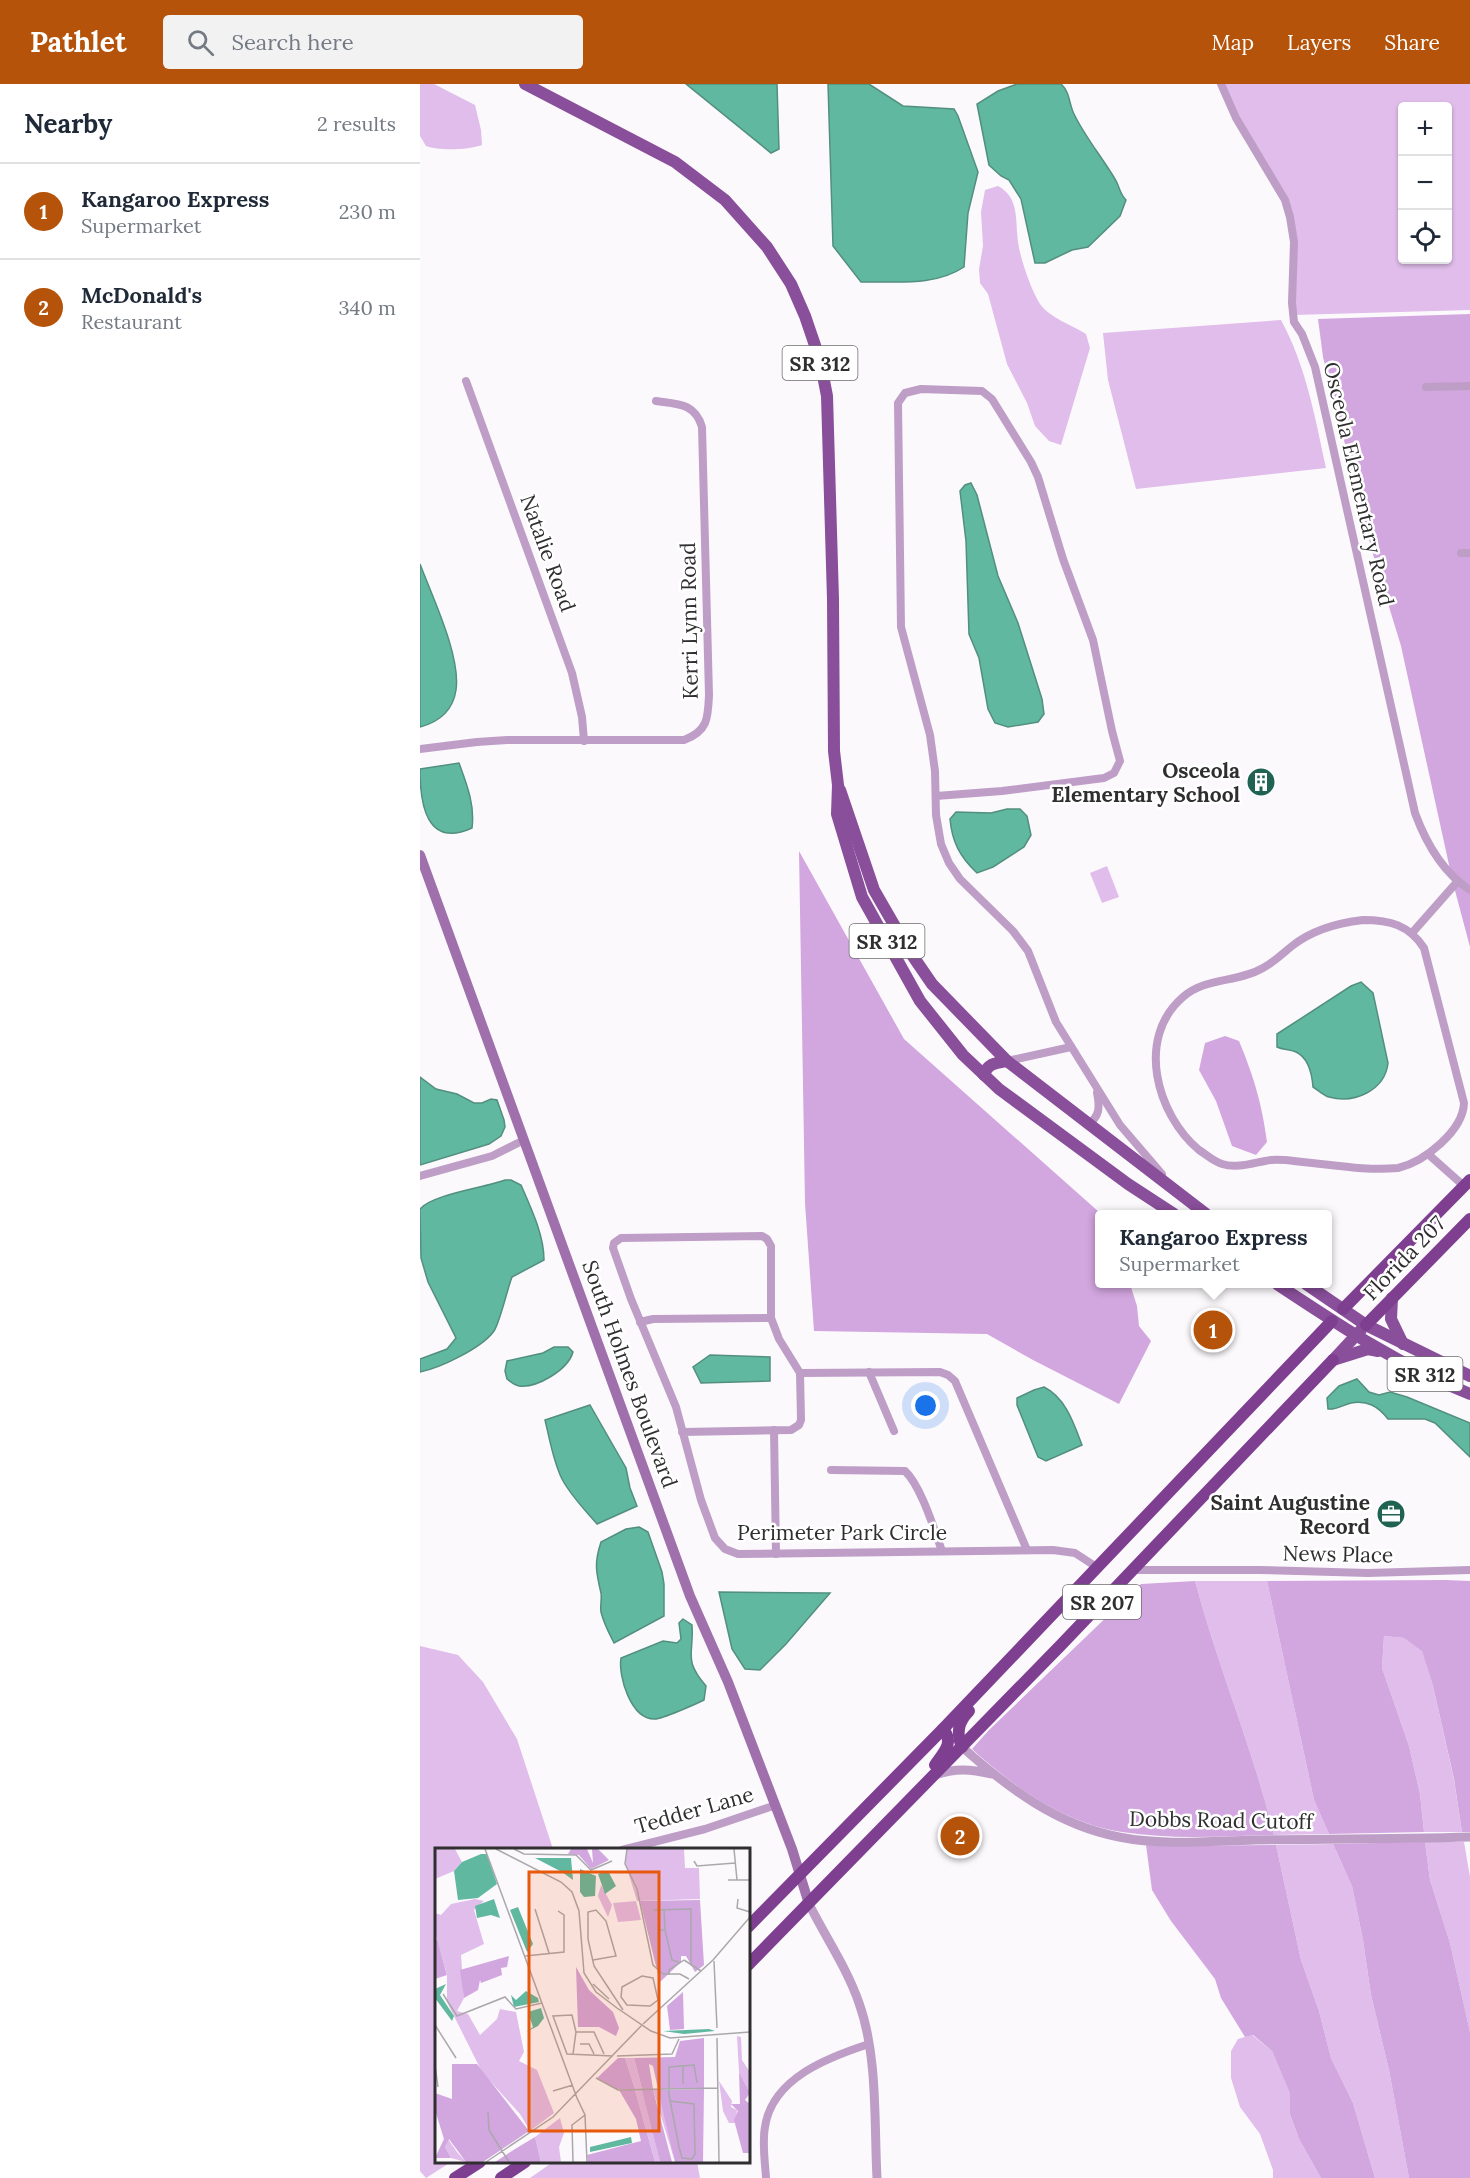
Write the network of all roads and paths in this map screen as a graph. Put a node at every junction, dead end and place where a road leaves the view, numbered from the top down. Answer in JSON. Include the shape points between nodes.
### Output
{"nodes":[{"id":1,"x":525,"y":84,"type":"edge"},
{"id":2,"x":1221,"y":84,"type":"edge"},
{"id":3,"x":466,"y":381,"type":"dead end"},
{"id":4,"x":1470,"y":386,"type":"edge"},
{"id":5,"x":1426,"y":387,"type":"dead end"},
{"id":6,"x":656,"y":401,"type":"dead end"},
{"id":7,"x":584,"y":741,"type":"junction"},
{"id":8,"x":420,"y":749,"type":"edge"},
{"id":9,"x":838,"y":785,"type":"junction"},
{"id":10,"x":936,"y":796,"type":"junction"},
{"id":11,"x":420,"y":855,"type":"edge"},
{"id":12,"x":1457,"y":882,"type":"junction"},
{"id":13,"x":1470,"y":890,"type":"edge"},
{"id":14,"x":1412,"y":933,"type":"junction"},
{"id":15,"x":1071,"y":1047,"type":"junction"},
{"id":16,"x":1007,"y":1061,"type":"junction"},
{"id":17,"x":984,"y":1075,"type":"junction"},
{"id":18,"x":1095,"y":1086,"type":"junction"},
{"id":19,"x":1088,"y":1125,"type":"junction"},
{"id":20,"x":524,"y":1140,"type":"junction"},
{"id":21,"x":1428,"y":1154,"type":"junction"},
{"id":22,"x":420,"y":1176,"type":"edge"},
{"id":23,"x":1467,"y":1183,"type":"edge"},
{"id":24,"x":1183,"y":1197,"type":"junction"},
{"id":25,"x":1167,"y":1210,"type":"edge"},
{"id":26,"x":1200,"y":1210,"type":"edge"},
{"id":27,"x":1470,"y":1219,"type":"edge"},
{"id":28,"x":1283,"y":1288,"type":"edge"},
{"id":29,"x":1312,"y":1288,"type":"edge"},
{"id":30,"x":1392,"y":1298,"type":"junction"},
{"id":31,"x":1343,"y":1309,"type":"junction"},
{"id":32,"x":771,"y":1318,"type":"junction"},
{"id":33,"x":1332,"y":1321,"type":"junction"},
{"id":34,"x":640,"y":1322,"type":"junction"},
{"id":35,"x":1366,"y":1325,"type":"junction"},
{"id":36,"x":1356,"y":1336,"type":"junction"},
{"id":37,"x":1403,"y":1344,"type":"junction"},
{"id":38,"x":1382,"y":1352,"type":"junction"},
{"id":39,"x":1333,"y":1360,"type":"junction"},
{"id":40,"x":870,"y":1372,"type":"junction"},
{"id":41,"x":800,"y":1373,"type":"junction"},
{"id":42,"x":1470,"y":1376,"type":"edge"},
{"id":43,"x":1470,"y":1394,"type":"edge"},
{"id":44,"x":774,"y":1430,"type":"junction"},
{"id":45,"x":894,"y":1431,"type":"dead end"},
{"id":46,"x":682,"y":1432,"type":"junction"},
{"id":47,"x":831,"y":1470,"type":"dead end"},
{"id":48,"x":1027,"y":1550,"type":"junction"},
{"id":49,"x":942,"y":1551,"type":"junction"},
{"id":50,"x":776,"y":1554,"type":"junction"},
{"id":51,"x":1098,"y":1568,"type":"junction"},
{"id":52,"x":1134,"y":1570,"type":"junction"},
{"id":53,"x":1470,"y":1570,"type":"edge"},
{"id":54,"x":980,"y":1690,"type":"junction"},
{"id":55,"x":943,"y":1729,"type":"junction"},
{"id":56,"x":962,"y":1747,"type":"junction"},
{"id":57,"x":935,"y":1775,"type":"junction"},
{"id":58,"x":994,"y":1775,"type":"junction"},
{"id":59,"x":776,"y":1805,"type":"junction"},
{"id":60,"x":1470,"y":1837,"type":"edge"},
{"id":61,"x":630,"y":1848,"type":"edge"},
{"id":62,"x":801,"y":1875,"type":"junction"},
{"id":63,"x":809,"y":1904,"type":"junction"},
{"id":64,"x":750,"y":1926,"type":"edge"},
{"id":65,"x":750,"y":1963,"type":"edge"},
{"id":66,"x":869,"y":2044,"type":"junction"},
{"id":67,"x":478,"y":2163,"type":"edge"},
{"id":68,"x":524,"y":2163,"type":"edge"},
{"id":69,"x":455,"y":2178,"type":"edge"},
{"id":70,"x":501,"y":2178,"type":"edge"},
{"id":71,"x":766,"y":2178,"type":"edge"},
{"id":72,"x":877,"y":2178,"type":"edge"}],
"edges":[{"from":1,"to":9,"type":"main road","number":"SR 312","via":[[675,162],[725,200],[766,247],[791,284],[820,360],[827,396],[834,751]]},
{"from":2,"to":12,"type":"street","name":"Osceola Elementary Road","via":[[1236,118],[1285,200],[1294,242],[1294,322],[1315,367],[1415,813],[1428,844]]},
{"from":3,"to":7,"type":"street","name":"Natalie Road","via":[[572,673]]},
{"from":4,"to":5,"type":"street"},
{"from":6,"to":7,"type":"street","name":"Kerri Lynn Road","via":[[687,406],[696,413],[702,427],[709,695],[706,721],[699,733],[684,740]]},
{"from":7,"to":8,"type":"street","name":"Kerri Lynn Road","via":[[499,741]]},
{"from":9,"to":16,"type":"main road","number":"SR 312","via":[[874,890],[908,949],[932,984]]},
{"from":9,"to":17,"type":"main road","number":"SR 312","via":[[837,814],[862,897],[921,1001],[963,1055]]},
{"from":10,"to":10,"type":"street","via":[[930,735],[901,627],[897,403],[905,393],[913,391],[963,389],[982,391],[992,399],[1038,477],[1050,523],[1093,640],[1120,761],[1114,773],[1104,778]]},
{"from":10,"to":15,"type":"street","via":[[941,844],[950,863],[960,879],[1014,931],[1028,951],[1056,1022]]},
{"from":11,"to":20,"type":"main road","name":"South Holmes Boulevard"},
{"from":12,"to":13,"type":"street","name":"Osceola Elementary Road"},
{"from":12,"to":14,"type":"street"},
{"from":14,"to":21,"type":"street","via":[[1428,958],[1464,1103],[1456,1126]]},
{"from":14,"to":21,"type":"street","via":[[1400,925],[1378,920],[1333,925],[1303,938],[1251,974],[1194,989],[1168,1015],[1159,1039],[1156,1064],[1161,1092],[1177,1126],[1220,1164],[1238,1166],[1276,1160],[1389,1169],[1409,1166]]},
{"from":15,"to":16,"type":"street"},
{"from":15,"to":18,"type":"street"},
{"from":16,"to":17,"type":"main road","via":[[991,1064]]},
{"from":16,"to":19,"type":"main road","number":"SR 312"},
{"from":17,"to":25,"type":"main road","number":"SR 312"},
{"from":18,"to":19,"type":"street","via":[[1100,1107]]},
{"from":18,"to":24,"type":"street","via":[[1119,1125]]},
{"from":19,"to":24,"type":"main road","number":"SR 312"},
{"from":20,"to":22,"type":"street","via":[[492,1156]]},
{"from":20,"to":59,"type":"main road","name":"South Holmes Boulevard","via":[[690,1596]]},
{"from":21,"to":23,"type":"street"},
{"from":23,"to":31,"type":"highway","number":"SR 207"},
{"from":24,"to":26,"type":"main road","number":"SR 312"},
{"from":27,"to":30,"type":"highway","name":"Florida 207","number":"SR 207"},
{"from":28,"to":33,"type":"main road","number":"SR 312"},
{"from":29,"to":31,"type":"main road","number":"SR 312"},
{"from":30,"to":35,"type":"highway","name":"Florida 207","number":"SR 207"},
{"from":30,"to":37,"type":"main road","via":[[1391,1319]]},
{"from":31,"to":33,"type":"main road","number":"SR 207"},
{"from":31,"to":35,"type":"main road","number":"SR 312"},
{"from":32,"to":34,"type":"street"},
{"from":32,"to":34,"type":"street","name":"Perimeter Park Circle","via":[[771,1246],[762,1236],[621,1238],[613,1248]]},
{"from":32,"to":41,"type":"street","name":"Perimeter Park Circle"},
{"from":33,"to":36,"type":"main road","number":"SR 312"},
{"from":33,"to":51,"type":"highway","number":"SR 207"},
{"from":34,"to":46,"type":"street","name":"Perimeter Park Circle","via":[[671,1393]]},
{"from":35,"to":36,"type":"main road","number":"SR 207"},
{"from":35,"to":37,"type":"main road","number":"SR 312"},
{"from":36,"to":38,"type":"main road","number":"SR 312"},
{"from":36,"to":39,"type":"main road","number":"SR 207"},
{"from":37,"to":42,"type":"main road","number":"SR 312"},
{"from":38,"to":39,"type":"main road","via":[[1368,1349]]},
{"from":38,"to":43,"type":"main road","number":"SR 312"},
{"from":39,"to":52,"type":"highway","number":"SR 207"},
{"from":40,"to":41,"type":"street"},
{"from":40,"to":45,"type":"street"},
{"from":40,"to":48,"type":"street","via":[[940,1372],[955,1381]]},
{"from":41,"to":44,"type":"street","via":[[799,1425],[791,1430]]},
{"from":44,"to":46,"type":"street"},
{"from":44,"to":50,"type":"street"},
{"from":46,"to":50,"type":"street","name":"Perimeter Park Circle","via":[[701,1500],[719,1544],[738,1554]]},
{"from":47,"to":49,"type":"street","via":[[905,1471],[912,1477]]},
{"from":48,"to":49,"type":"street","name":"Perimeter Park Circle"},
{"from":48,"to":51,"type":"street","name":"Perimeter Park Circle","via":[[1068,1551]]},
{"from":49,"to":50,"type":"street","name":"Perimeter Park Circle"},
{"from":51,"to":54,"type":"highway","number":"SR 207"},
{"from":52,"to":53,"type":"street","name":"News Place"},
{"from":52,"to":56,"type":"highway","number":"SR 207"},
{"from":54,"to":55,"type":"highway","number":"SR 207"},
{"from":54,"to":56,"type":"highway","via":[[977,1703],[961,1721],[958,1737]]},
{"from":55,"to":57,"type":"highway","via":[[948,1746],[936,1763]]},
{"from":55,"to":62,"type":"highway","number":"SR 207"},
{"from":56,"to":57,"type":"highway","number":"SR 207"},
{"from":56,"to":58,"type":"street","name":"Dobbs Road Cutoff"},
{"from":57,"to":58,"type":"street","via":[[953,1769]]},
{"from":57,"to":63,"type":"highway","number":"SR 207"},
{"from":58,"to":60,"type":"street","name":"Dobbs Road Cutoff","via":[[1052,1813],[1119,1837],[1170,1841]]},
{"from":59,"to":61,"type":"street","name":"Tedder Lane"},
{"from":59,"to":62,"type":"main road","name":"South Holmes Boulevard"},
{"from":62,"to":63,"type":"main road","name":"South Holmes Boulevard"},
{"from":62,"to":64,"type":"highway","number":"SR 207"},
{"from":63,"to":65,"type":"highway","number":"SR 207"},
{"from":63,"to":66,"type":"street","via":[[853,1987]]},
{"from":66,"to":71,"type":"street","via":[[823,2062],[783,2090],[768,2112],[765,2125]]},
{"from":66,"to":72,"type":"street"},
{"from":67,"to":69,"type":"highway"},
{"from":68,"to":70,"type":"highway"}]}
